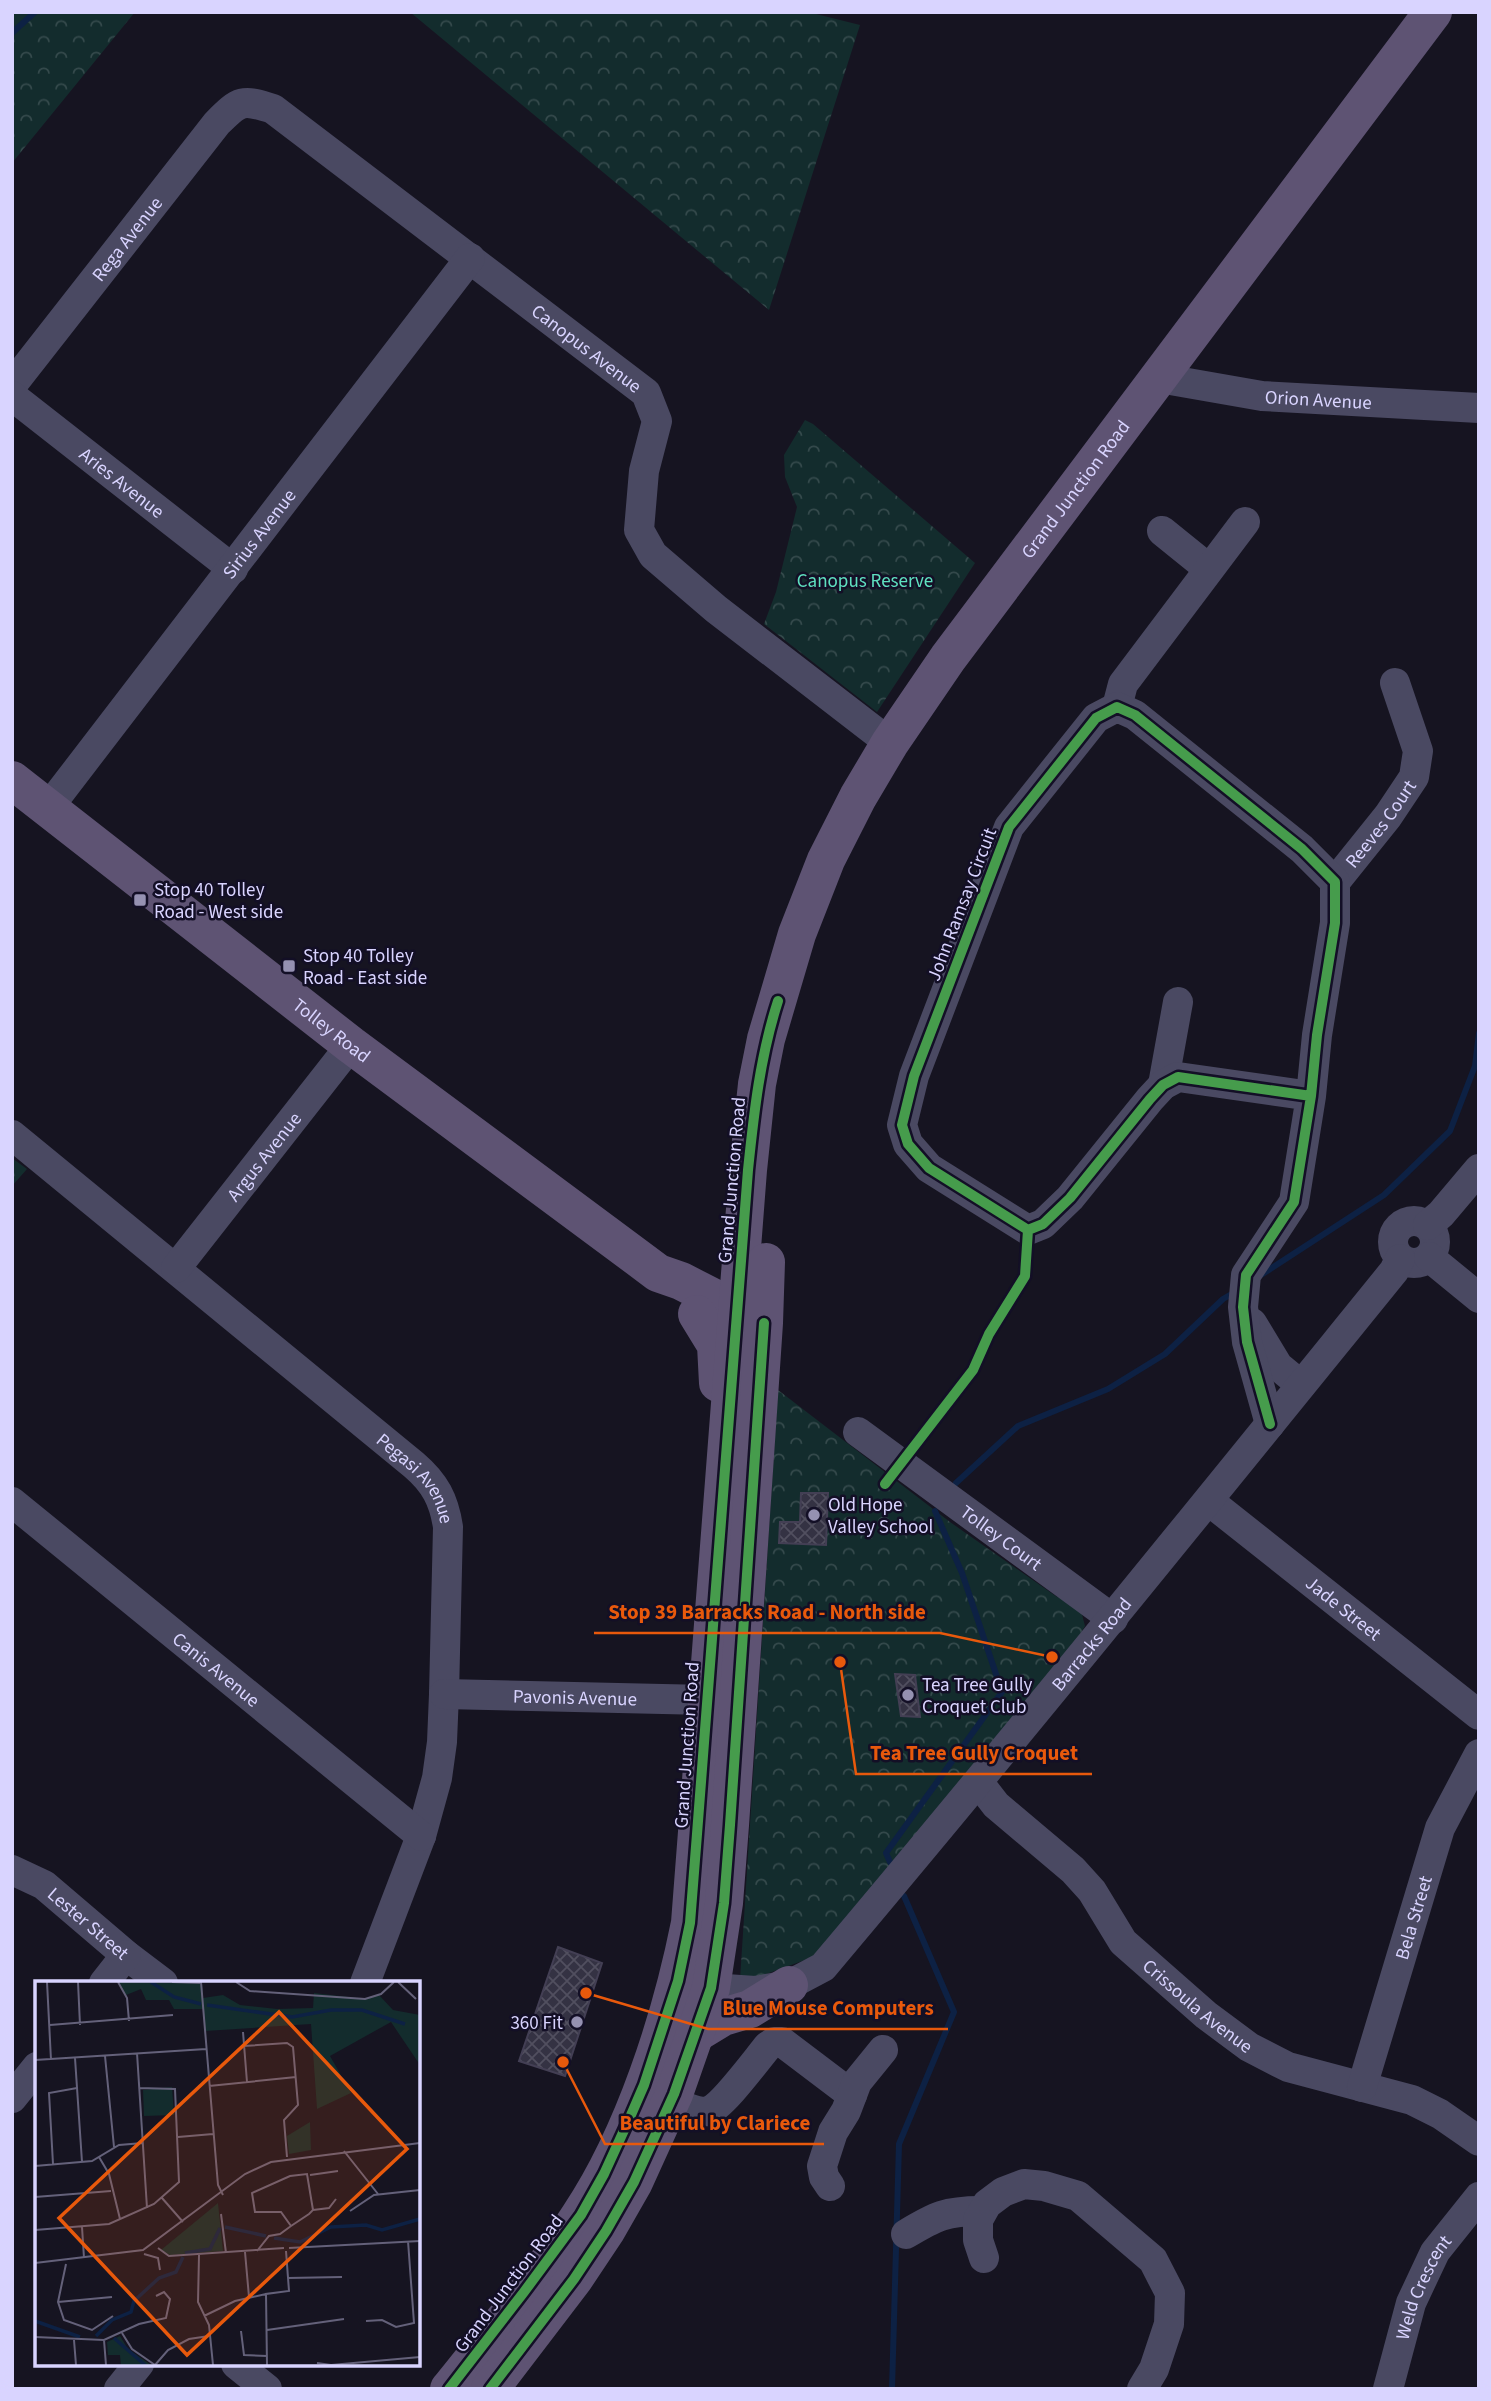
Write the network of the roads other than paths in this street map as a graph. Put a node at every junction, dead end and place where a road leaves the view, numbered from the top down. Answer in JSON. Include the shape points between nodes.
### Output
{"nodes":[{"id":1,"x":1433,"y":12,"type":"edge"},
{"id":2,"x":249,"y":101,"type":"joint"},
{"id":3,"x":470,"y":258,"type":"junction"},
{"id":4,"x":1159,"y":378,"type":"junction"},
{"id":5,"x":12,"y":385,"type":"edge"},
{"id":6,"x":12,"y":396,"type":"edge"},
{"id":7,"x":1479,"y":408,"type":"edge"},
{"id":8,"x":1245,"y":522,"type":"dead end"},
{"id":9,"x":1162,"y":531,"type":"dead end"},
{"id":10,"x":233,"y":569,"type":"junction"},
{"id":11,"x":1209,"y":569,"type":"junction"},
{"id":12,"x":1395,"y":683,"type":"dead end"},
{"id":13,"x":1117,"y":707,"type":"junction"},
{"id":14,"x":890,"y":743,"type":"junction"},
{"id":15,"x":12,"y":780,"type":"edge"},
{"id":16,"x":48,"y":808,"type":"junction"},
{"id":17,"x":1335,"y":882,"type":"junction"},
{"id":18,"x":778,"y":1001,"type":"junction"},
{"id":19,"x":1178,"y":1002,"type":"dead end"},
{"id":20,"x":351,"y":1045,"type":"junction"},
{"id":21,"x":1163,"y":1085,"type":"junction"},
{"id":22,"x":1311,"y":1096,"type":"junction"},
{"id":23,"x":12,"y":1135,"type":"edge"},
{"id":24,"x":1479,"y":1169,"type":"edge"},
{"id":25,"x":742,"y":1254,"type":"junction"},
{"id":26,"x":1415,"y":1258,"type":"junction"},
{"id":27,"x":176,"y":1268,"type":"junction"},
{"id":28,"x":1244,"y":1294,"type":"junction"},
{"id":29,"x":1479,"y":1298,"type":"edge"},
{"id":30,"x":697,"y":1302,"type":"junction"},
{"id":31,"x":750,"y":1320,"type":"junction"},
{"id":32,"x":1301,"y":1385,"type":"junction"},
{"id":33,"x":1270,"y":1424,"type":"junction"},
{"id":34,"x":858,"y":1432,"type":"dead end"},
{"id":35,"x":1209,"y":1501,"type":"junction"},
{"id":36,"x":14,"y":1508,"type":"edge"},
{"id":37,"x":719,"y":1534,"type":"junction"},
{"id":38,"x":1113,"y":1619,"type":"junction"},
{"id":39,"x":444,"y":1694,"type":"junction"},
{"id":40,"x":722,"y":1700,"type":"junction"},
{"id":41,"x":1479,"y":1715,"type":"edge"},
{"id":42,"x":1479,"y":1754,"type":"edge"},
{"id":43,"x":979,"y":1783,"type":"junction"},
{"id":44,"x":421,"y":1836,"type":"junction"},
{"id":45,"x":12,"y":1870,"type":"edge"},
{"id":46,"x":126,"y":1955,"type":"junction"},
{"id":47,"x":106,"y":1981,"type":"edge"},
{"id":48,"x":160,"y":1981,"type":"edge"},
{"id":49,"x":366,"y":1981,"type":"edge"},
{"id":50,"x":695,"y":1984,"type":"junction"},
{"id":51,"x":789,"y":1985,"type":"junction"},
{"id":52,"x":695,"y":2034,"type":"junction"},
{"id":53,"x":883,"y":2050,"type":"dead end"},
{"id":54,"x":35,"y":2069,"type":"edge"},
{"id":55,"x":1363,"y":2087,"type":"junction"},
{"id":56,"x":852,"y":2095,"type":"junction"},
{"id":57,"x":12,"y":2098,"type":"edge"},
{"id":58,"x":671,"y":2101,"type":"junction"},
{"id":59,"x":1479,"y":2141,"type":"edge"},
{"id":60,"x":830,"y":2186,"type":"dead end"},
{"id":61,"x":1479,"y":2197,"type":"edge"},
{"id":62,"x":981,"y":2211,"type":"junction"},
{"id":63,"x":906,"y":2234,"type":"dead end"},
{"id":64,"x":984,"y":2258,"type":"dead end"},
{"id":65,"x":137,"y":2366,"type":"edge"},
{"id":66,"x":238,"y":2366,"type":"edge"},
{"id":67,"x":119,"y":2389,"type":"edge"},
{"id":68,"x":267,"y":2389,"type":"edge"},
{"id":69,"x":449,"y":2389,"type":"edge"},
{"id":70,"x":490,"y":2389,"type":"edge"},
{"id":71,"x":1142,"y":2389,"type":"edge"},
{"id":72,"x":1388,"y":2389,"type":"edge"}],
"edges":[{"from":1,"to":4,"type":"main road","name":"Grand Junction Road"},
{"from":2,"to":3,"type":"street","name":"Canopus Avenue","via":[[273,109]]},
{"from":2,"to":5,"type":"street","name":"Rega Avenue","via":[[233,107],[217,123]]},
{"from":3,"to":10,"type":"street","name":"Sirius Avenue"},
{"from":3,"to":14,"type":"street","name":"Canopus Avenue","via":[[646,393],[657,421],[644,471],[639,530],[653,555]]},
{"from":4,"to":7,"type":"street","name":"Orion Avenue","via":[[1262,396]]},
{"from":4,"to":14,"type":"main road","name":"Grand Junction Road","via":[[1011,572]]},
{"from":6,"to":10,"type":"street","name":"Aries Avenue"},
{"from":8,"to":11,"type":"street"},
{"from":9,"to":11,"type":"street"},
{"from":10,"to":16,"type":"street","name":"Sirius Avenue"},
{"from":11,"to":13,"type":"street","via":[[1123,684]]},
{"from":12,"to":17,"type":"street","name":"Reeves Court","via":[[1418,751],[1414,777]]},
{"from":13,"to":17,"type":"street","via":[[1135,715],[1302,849]]},
{"from":13,"to":21,"type":"street","name":"John Ramsay Circuit","via":[[1096,718],[1009,827],[914,1076],[902,1125],[908,1144],[929,1168],[1028,1230],[1043,1224],[1070,1198]]},
{"from":14,"to":18,"type":"main road","name":"Grand Junction Road","via":[[826,860],[797,934]]},
{"from":15,"to":16,"type":"main road","name":"Tolley Road"},
{"from":16,"to":20,"type":"main road","name":"Tolley Road"},
{"from":17,"to":22,"type":"street","via":[[1335,923]]},
{"from":18,"to":25,"type":"main road","name":"Grand Junction Road","via":[[757,1084]]},
{"from":18,"to":31,"type":"main road","name":"Grand Junction Road","via":[[768,1170]]},
{"from":19,"to":21,"type":"street"},
{"from":20,"to":27,"type":"street","name":"Argus Avenue"},
{"from":20,"to":30,"type":"main road","name":"Tolley Road","via":[[658,1273],[681,1281]]},
{"from":21,"to":22,"type":"street","via":[[1178,1077]]},
{"from":22,"to":28,"type":"street","via":[[1294,1202]]},
{"from":23,"to":27,"type":"street","name":"Pegasi Avenue"},
{"from":24,"to":26,"type":"street","via":[[1427,1225],[1435,1237],[1434,1251]]},
{"from":25,"to":30,"type":"main road"},
{"from":25,"to":31,"type":"main road","name":"Grand Junction Road"},
{"from":26,"to":29,"type":"street"},
{"from":26,"to":32,"type":"street","name":"Barracks Road","via":[[1394,1271]]},
{"from":27,"to":39,"type":"street","name":"Pegasi Avenue","via":[[422,1471],[439,1492],[447,1527]]},
{"from":28,"to":32,"type":"street","via":[[1278,1366]]},
{"from":28,"to":33,"type":"street","via":[[1247,1342]]},
{"from":30,"to":31,"type":"main road","name":"Tolley Road","via":[[724,1323]]},
{"from":30,"to":37,"type":"main road","via":[[718,1356],[711,1507]]},
{"from":31,"to":37,"type":"main road","name":"Grand Junction Road"},
{"from":31,"to":40,"type":"main road","name":"Grand Junction Road"},
{"from":32,"to":33,"type":"street","name":"Barracks Road"},
{"from":33,"to":35,"type":"street","name":"Barracks Road"},
{"from":34,"to":38,"type":"street","name":"Tolley Court"},
{"from":35,"to":38,"type":"street","name":"Barracks Road"},
{"from":35,"to":41,"type":"street","name":"Jade Street"},
{"from":36,"to":44,"type":"street","name":"Canis Avenue"},
{"from":37,"to":40,"type":"main road","name":"Grand Junction Road"},
{"from":38,"to":43,"type":"street","name":"Barracks Road"},
{"from":39,"to":40,"type":"street","name":"Pavonis Avenue"},
{"from":39,"to":44,"type":"street","name":"Pegasi Avenue","via":[[437,1778]]},
{"from":40,"to":50,"type":"main road","name":"Grand Junction Road","via":[[690,1923]]},
{"from":42,"to":55,"type":"street","name":"Bela Street","via":[[1440,1828]]},
{"from":43,"to":51,"type":"street","name":"Barracks Road","via":[[823,1967]]},
{"from":43,"to":55,"type":"street","name":"Crissoula Avenue","via":[[996,1805],[1073,1870],[1124,1942],[1206,2015],[1249,2047],[1288,2067]]},
{"from":44,"to":49,"type":"street","name":"Pegasi Avenue"},
{"from":45,"to":46,"type":"street","name":"Lester Street","via":[[44,1885]]},
{"from":46,"to":47,"type":"street"},
{"from":46,"to":48,"type":"street","name":"Lester Street"},
{"from":50,"to":51,"type":"street","name":"Barracks Road","via":[[755,1991]]},
{"from":50,"to":52,"type":"main road","name":"Grand Junction Road"},
{"from":50,"to":69,"type":"main road","name":"Grand Junction Road","via":[[581,2215]]},
{"from":51,"to":52,"type":"main road"},
{"from":52,"to":58,"type":"main road","name":"Grand Junction Road"},
{"from":53,"to":56,"type":"street"},
{"from":54,"to":57,"type":"street"},
{"from":55,"to":59,"type":"street","name":"Crissoula Avenue","via":[[1440,2114]]},
{"from":56,"to":58,"type":"street","via":[[782,2042],[774,2042],[710,2111]]},
{"from":56,"to":60,"type":"street","via":[[822,2166]]},
{"from":58,"to":70,"type":"main road","name":"Grand Junction Road","via":[[606,2231]]},
{"from":61,"to":72,"type":"street","name":"Weld Crescent","via":[[1435,2252],[1411,2303]]},
{"from":62,"to":63,"type":"street","via":[[946,2213]]},
{"from":62,"to":64,"type":"street","via":[[978,2240]]},
{"from":62,"to":71,"type":"street","via":[[1003,2192],[1024,2184],[1044,2186],[1078,2196],[1153,2260],[1170,2294],[1169,2324]]},
{"from":65,"to":67,"type":"street"},
{"from":66,"to":68,"type":"street"}]}
